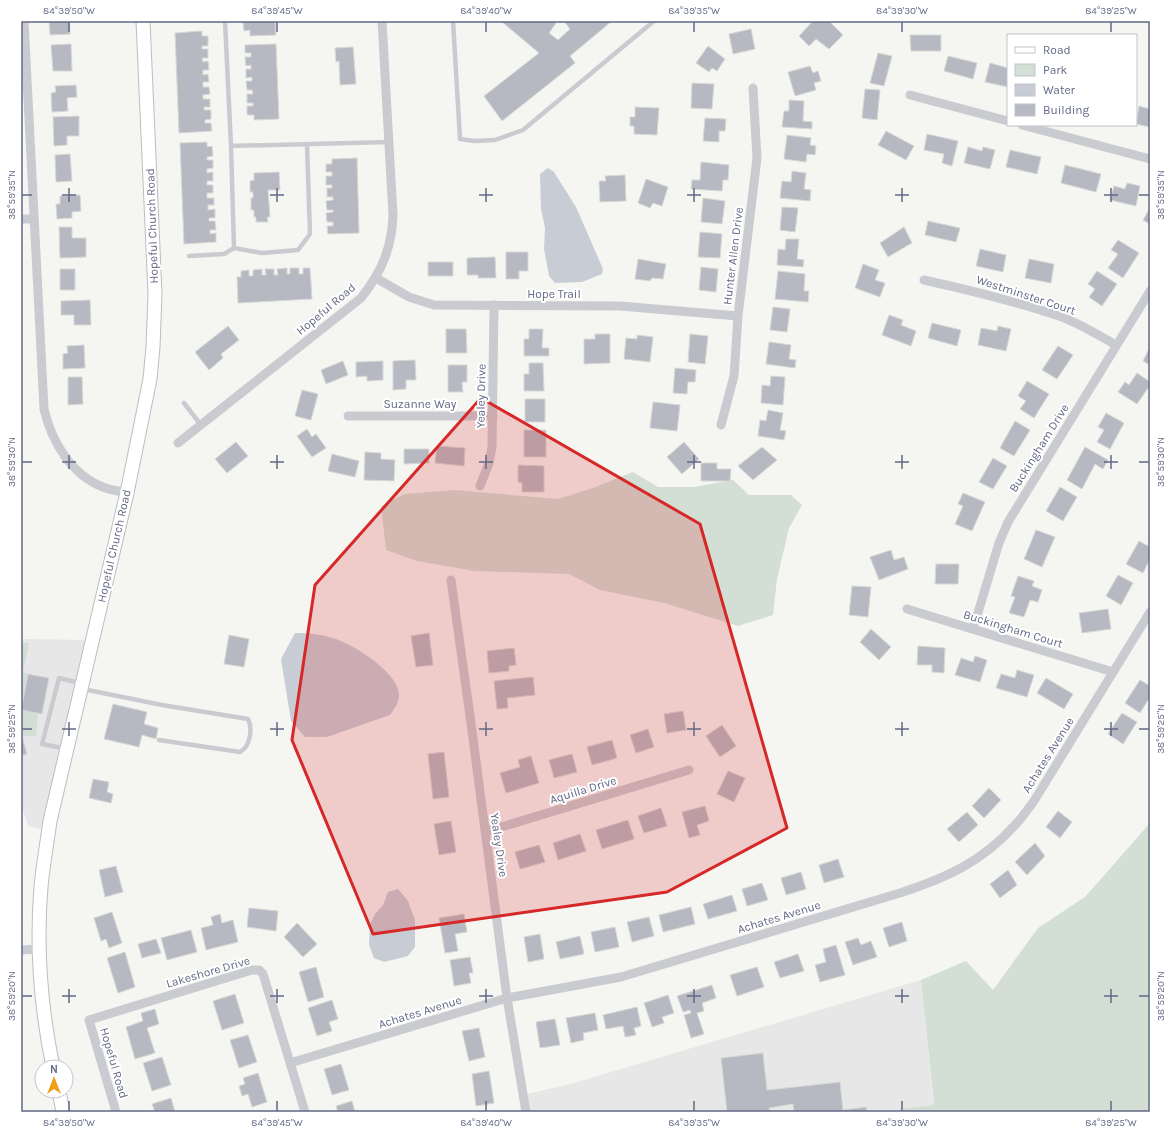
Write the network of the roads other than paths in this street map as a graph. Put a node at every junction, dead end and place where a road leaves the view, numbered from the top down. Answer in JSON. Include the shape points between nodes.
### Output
{"nodes":[{"id":1,"x":24,"y":21,"type":"edge"},
{"id":2,"x":143,"y":21,"type":"edge"},
{"id":3,"x":225,"y":21,"type":"edge"},
{"id":4,"x":382,"y":21,"type":"edge"},
{"id":5,"x":453,"y":21,"type":"edge"},
{"id":6,"x":654,"y":21,"type":"edge"},
{"id":7,"x":753,"y":88,"type":"dead end"},
{"id":8,"x":910,"y":95,"type":"dead end"},
{"id":9,"x":1007,"y":121,"type":"edge"},
{"id":10,"x":1026,"y":126,"type":"edge"},
{"id":11,"x":389,"y":142,"type":"junction"},
{"id":12,"x":307,"y":144,"type":"junction"},
{"id":13,"x":231,"y":146,"type":"junction"},
{"id":14,"x":1150,"y":159,"type":"edge"},
{"id":15,"x":21,"y":219,"type":"edge"},
{"id":16,"x":34,"y":219,"type":"junction"},
{"id":17,"x":234,"y":248,"type":"junction"},
{"id":18,"x":189,"y":256,"type":"dead end"},
{"id":19,"x":376,"y":278,"type":"junction"},
{"id":20,"x":924,"y":280,"type":"dead end"},
{"id":21,"x":1150,"y":291,"type":"edge"},
{"id":22,"x":494,"y":305,"type":"junction"},
{"id":23,"x":738,"y":316,"type":"junction"},
{"id":24,"x":1116,"y":345,"type":"junction"},
{"id":25,"x":184,"y":403,"type":"dead end"},
{"id":26,"x":348,"y":416,"type":"dead end"},
{"id":27,"x":493,"y":416,"type":"junction"},
{"id":28,"x":201,"y":425,"type":"junction"},
{"id":29,"x":720,"y":425,"type":"dead end"},
{"id":30,"x":178,"y":443,"type":"dead end"},
{"id":31,"x":480,"y":486,"type":"dead end"},
{"id":32,"x":127,"y":493,"type":"junction"},
{"id":33,"x":451,"y":580,"type":"dead end"},
{"id":34,"x":907,"y":609,"type":"dead end"},
{"id":35,"x":1150,"y":612,"type":"edge"},
{"id":36,"x":973,"y":629,"type":"junction"},
{"id":37,"x":1113,"y":672,"type":"junction"},
{"id":38,"x":82,"y":686,"type":"junction"},
{"id":39,"x":159,"y":740,"type":"dead end"},
{"id":40,"x":67,"y":749,"type":"junction"},
{"id":41,"x":689,"y":770,"type":"dead end"},
{"id":42,"x":485,"y":832,"type":"junction"},
{"id":43,"x":40,"y":949,"type":"junction"},
{"id":44,"x":21,"y":950,"type":"edge"},
{"id":45,"x":507,"y":998,"type":"junction"},
{"id":46,"x":89,"y":1020,"type":"joint"},
{"id":47,"x":52,"y":1059,"type":"edge"},
{"id":48,"x":290,"y":1063,"type":"junction"},
{"id":49,"x":61,"y":1099,"type":"edge"},
{"id":50,"x":63,"y":1112,"type":"edge"},
{"id":51,"x":116,"y":1112,"type":"edge"},
{"id":52,"x":305,"y":1112,"type":"edge"},
{"id":53,"x":526,"y":1112,"type":"edge"}],
"edges":[{"from":1,"to":16,"type":"street"},
{"from":2,"to":32,"type":"main road","name":"Hopeful Church Road","via":[[155,294],[154,326],[150,379]]},
{"from":3,"to":13,"type":"lane"},
{"from":4,"to":11,"type":"street","name":"Hopeful Road"},
{"from":5,"to":6,"type":"lane","via":[[460,139],[474,141],[495,140],[523,130]]},
{"from":7,"to":23,"type":"street","name":"Hunter Allen Drive","via":[[757,158]]},
{"from":8,"to":9,"type":"street"},
{"from":10,"to":14,"type":"street"},
{"from":11,"to":12,"type":"lane"},
{"from":11,"to":19,"type":"street","name":"Hopeful Road","via":[[393,230],[386,258]]},
{"from":12,"to":13,"type":"lane"},
{"from":12,"to":17,"type":"lane","via":[[310,234],[298,250],[262,253]]},
{"from":13,"to":17,"type":"lane"},
{"from":15,"to":16,"type":"street"},
{"from":16,"to":32,"type":"street","via":[[42,393],[48,426],[62,453],[85,476],[102,487]]},
{"from":17,"to":18,"type":"lane","via":[[224,254]]},
{"from":19,"to":22,"type":"street","name":"Hope Trail","via":[[409,297],[434,305]]},
{"from":19,"to":28,"type":"street","name":"Hopeful Road","via":[[361,298]]},
{"from":20,"to":24,"type":"street","name":"Westminster Court","via":[[976,291],[1060,317]]},
{"from":21,"to":24,"type":"street","name":"Buckingham Drive"},
{"from":22,"to":23,"type":"street","name":"Hope Trail","via":[[620,306]]},
{"from":22,"to":27,"type":"street","name":"Yealey Drive"},
{"from":23,"to":29,"type":"street","name":"Hunter Allen Drive","via":[[734,376]]},
{"from":24,"to":36,"type":"street","name":"Buckingham Drive","via":[[1008,522],[999,543]]},
{"from":25,"to":28,"type":"lane"},
{"from":26,"to":27,"type":"street","name":"Suzanne Way"},
{"from":27,"to":31,"type":"street","name":"Yealey Drive","via":[[492,447]]},
{"from":28,"to":30,"type":"street","name":"Hopeful Road"},
{"from":32,"to":38,"type":"main road","name":"Hopeful Church Road"},
{"from":33,"to":42,"type":"street","name":"Yealey Drive"},
{"from":34,"to":36,"type":"street","name":"Buckingham Court"},
{"from":35,"to":37,"type":"street","name":"Achates Avenue"},
{"from":36,"to":37,"type":"street","name":"Buckingham Court"},
{"from":37,"to":45,"type":"street","name":"Achates Avenue","via":[[1034,801],[1016,825],[979,857],[957,871],[900,894],[621,977]]},
{"from":38,"to":39,"type":"lane","via":[[162,705],[248,719],[250,724],[246,748],[240,752]]},
{"from":38,"to":40,"type":"main road","name":"Hopeful Church Road"},
{"from":38,"to":40,"type":"lane","via":[[59,678],[42,744]]},
{"from":40,"to":43,"type":"main road","name":"Hopeful Church Road","via":[[50,821],[45,856],[41,888]]},
{"from":41,"to":42,"type":"street","name":"Aquilla Drive"},
{"from":42,"to":45,"type":"street","name":"Yealey Drive"},
{"from":43,"to":44,"type":"street"},
{"from":43,"to":47,"type":"main road","name":"Hopeful Church Road","via":[[42,994]]},
{"from":45,"to":48,"type":"street","name":"Achates Avenue"},
{"from":45,"to":53,"type":"street","name":"Yealey Drive"},
{"from":46,"to":48,"type":"street","name":"Lakeshore Drive","via":[[259,970],[263,974]]},
{"from":46,"to":51,"type":"street","name":"Hopeful Road"},
{"from":48,"to":52,"type":"street","name":"Lakeshore Drive"},
{"from":49,"to":50,"type":"main road"}]}
